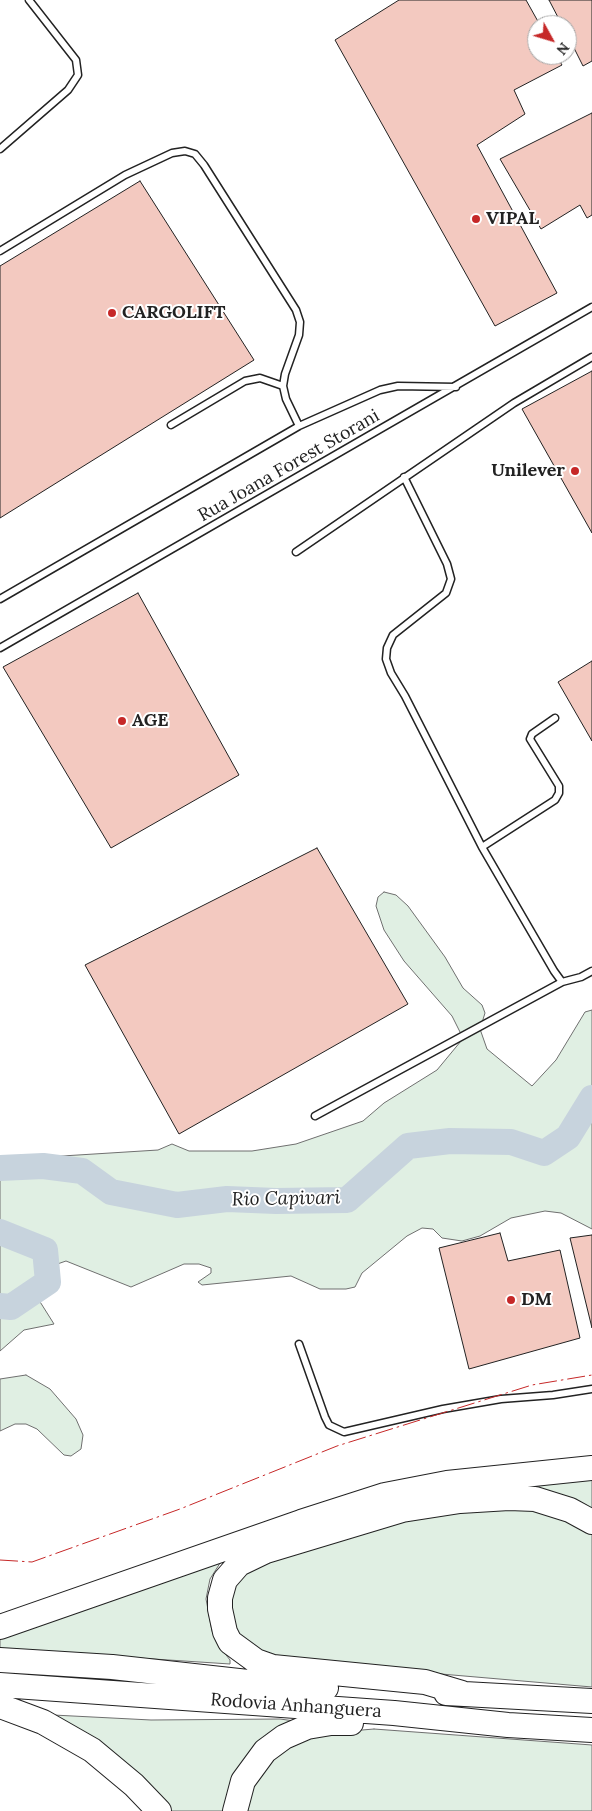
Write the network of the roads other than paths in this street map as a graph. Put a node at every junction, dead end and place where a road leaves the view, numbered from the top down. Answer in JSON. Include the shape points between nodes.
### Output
{"nodes":[{"id":1,"x":29,"y":0,"type":"edge"},
{"id":2,"x":0,"y":149,"type":"edge"},
{"id":3,"x":0,"y":252,"type":"edge"},
{"id":4,"x":592,"y":307,"type":"edge"},
{"id":5,"x":592,"y":357,"type":"edge"},
{"id":6,"x":283,"y":386,"type":"junction"},
{"id":7,"x":457,"y":387,"type":"junction"},
{"id":8,"x":171,"y":425,"type":"dead end"},
{"id":9,"x":299,"y":426,"type":"junction"},
{"id":10,"x":404,"y":477,"type":"junction"},
{"id":11,"x":296,"y":552,"type":"dead end"},
{"id":12,"x":0,"y":599,"type":"edge"},
{"id":13,"x":0,"y":648,"type":"edge"},
{"id":14,"x":555,"y":718,"type":"dead end"},
{"id":15,"x":482,"y":847,"type":"junction"},
{"id":16,"x":592,"y":971,"type":"edge"},
{"id":17,"x":562,"y":982,"type":"junction"},
{"id":18,"x":315,"y":1116,"type":"dead end"},
{"id":19,"x":299,"y":1344,"type":"dead end"},
{"id":20,"x":592,"y":1388,"type":"edge"},
{"id":21,"x":592,"y":1468,"type":"edge"},
{"id":22,"x":592,"y":1522,"type":"edge"},
{"id":23,"x":0,"y":1628,"type":"edge"},
{"id":24,"x":0,"y":1660,"type":"edge"},
{"id":25,"x":0,"y":1685,"type":"edge"},
{"id":26,"x":462,"y":1693,"type":"junction"},
{"id":27,"x":592,"y":1701,"type":"edge"},
{"id":28,"x":0,"y":1706,"type":"edge"},
{"id":29,"x":508,"y":1725,"type":"junction"},
{"id":30,"x":592,"y":1730,"type":"edge"},
{"id":31,"x":159,"y":1811,"type":"edge"},
{"id":32,"x":235,"y":1811,"type":"edge"}],
"edges":[{"from":1,"to":2,"type":"lane","via":[[76,60],[78,75],[68,90]]},
{"from":3,"to":6,"type":"lane","via":[[125,175],[172,153],[185,151],[195,154],[296,310],[300,322],[299,335],[284,374]]},
{"from":4,"to":7,"type":"lane","name":"Rua Joana Forest Storani"},
{"from":5,"to":10,"type":"lane","via":[[514,403]]},
{"from":6,"to":8,"type":"lane","via":[[260,378],[246,381]]},
{"from":6,"to":9,"type":"lane"},
{"from":7,"to":9,"type":"lane","via":[[398,386],[380,390]]},
{"from":7,"to":13,"type":"lane","name":"Rua Joana Forest Storani"},
{"from":9,"to":12,"type":"lane"},
{"from":10,"to":11,"type":"lane"},
{"from":10,"to":15,"type":"lane","via":[[447,564],[451,579],[446,593],[393,635],[386,659],[390,673],[405,696]]},
{"from":14,"to":15,"type":"lane","via":[[532,734],[530,739],[559,793],[555,800]]},
{"from":15,"to":17,"type":"lane"},
{"from":16,"to":17,"type":"lane"},
{"from":17,"to":18,"type":"lane"},
{"from":19,"to":20,"type":"lane","via":[[329,1425],[344,1432],[472,1404]]},
{"from":21,"to":23,"type":"highway","via":[[447,1483],[385,1495]]},
{"from":22,"to":26,"type":"highway","via":[[570,1510],[536,1499],[460,1501],[402,1510],[266,1551],[239,1564],[225,1580],[220,1609],[225,1632],[230,1642],[256,1661],[273,1667],[425,1682]]},
{"from":24,"to":26,"type":"highway","name":"Rodovia Anhanguera","via":[[266,1684]]},
{"from":25,"to":29,"type":"highway","name":"Rodovia Anhanguera","via":[[394,1713]]},
{"from":26,"to":27,"type":"highway","name":"Rodovia Anhanguera"},
{"from":28,"to":31,"type":"highway","via":[[43,1722],[92,1750]]},
{"from":29,"to":30,"type":"highway","name":"Rodovia Anhanguera"},
{"from":29,"to":32,"type":"highway","via":[[340,1722],[307,1727],[284,1737],[265,1751],[243,1781]]}]}
